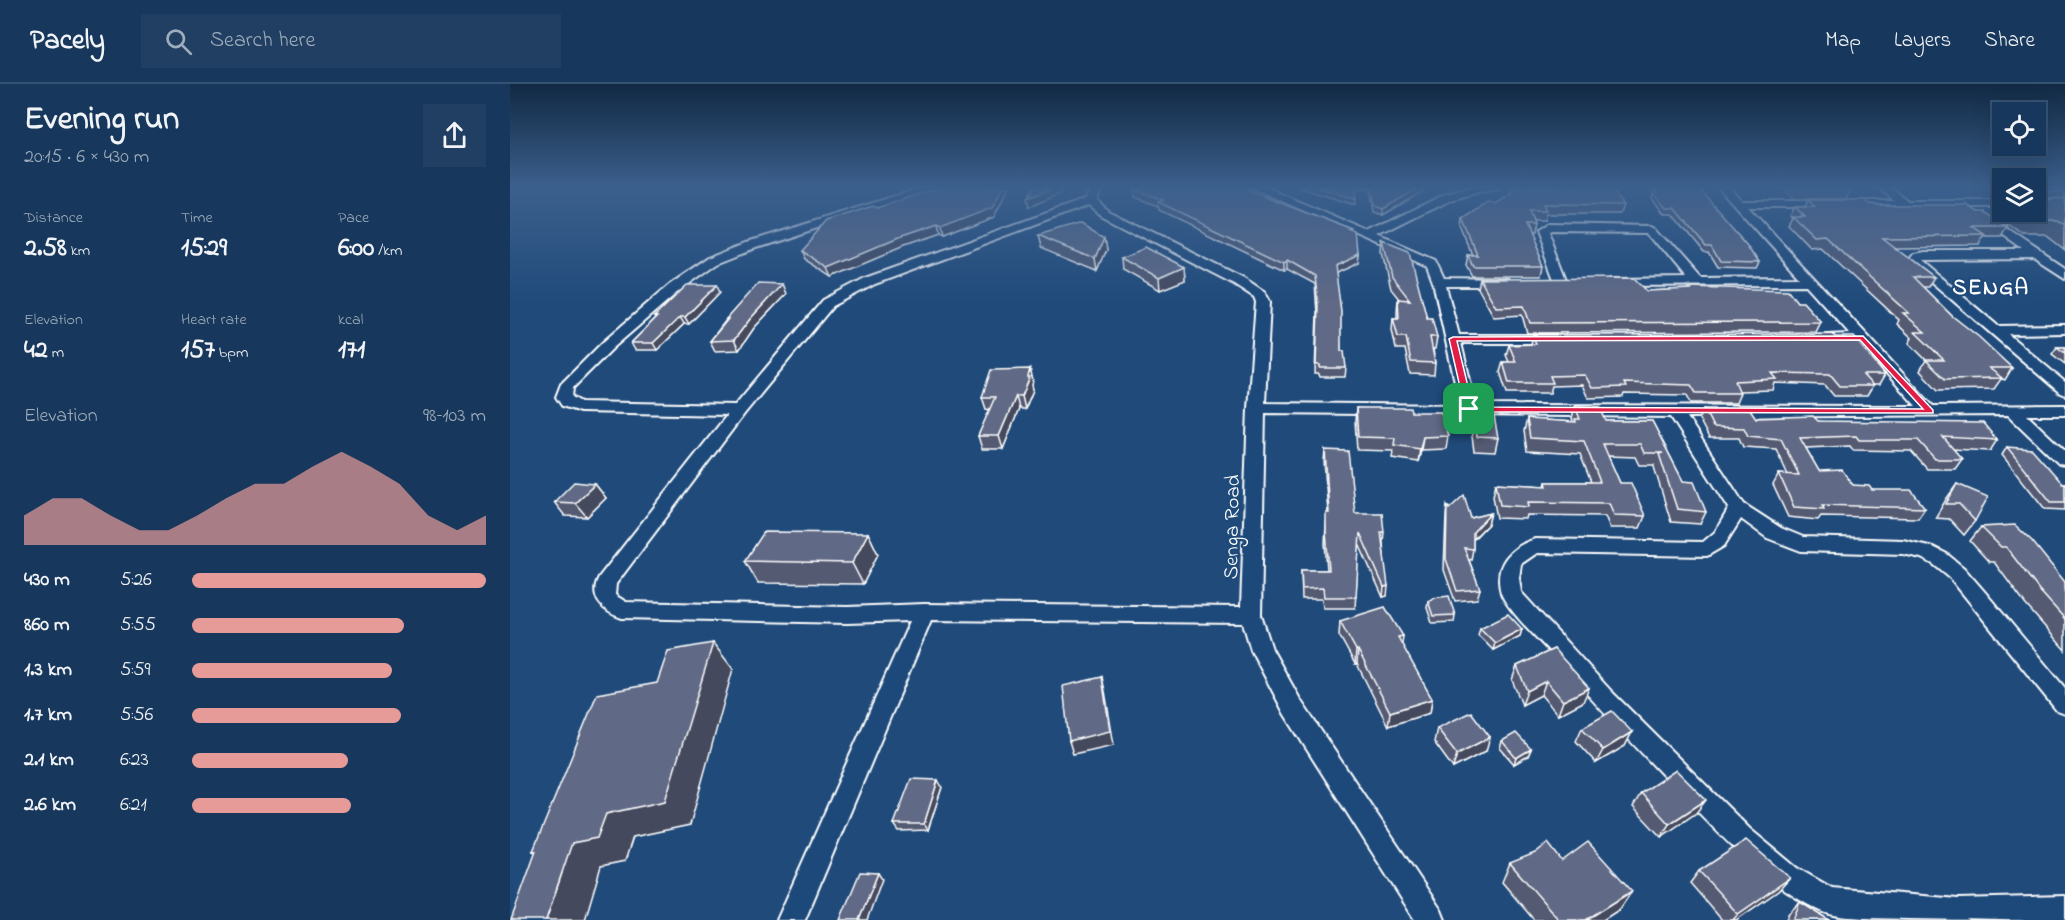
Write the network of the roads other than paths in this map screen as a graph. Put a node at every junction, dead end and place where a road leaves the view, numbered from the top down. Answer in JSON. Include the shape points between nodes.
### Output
{"nodes":[{"id":1,"x":812,"y":226,"type":"edge"},
{"id":2,"x":1012,"y":226,"type":"edge"},
{"id":3,"x":1128,"y":226,"type":"edge"},
{"id":4,"x":1347,"y":226,"type":"edge"},
{"id":5,"x":1390,"y":226,"type":"edge"},
{"id":6,"x":1759,"y":226,"type":"edge"},
{"id":7,"x":1996,"y":226,"type":"edge"},
{"id":8,"x":1370,"y":236,"type":"junction"},
{"id":9,"x":2036,"y":255,"type":"junction"},
{"id":10,"x":2065,"y":275,"type":"edge"},
{"id":11,"x":1809,"y":281,"type":"junction"},
{"id":12,"x":1439,"y":282,"type":"junction"},
{"id":13,"x":1517,"y":282,"type":"edge"},
{"id":14,"x":1561,"y":282,"type":"edge"},
{"id":15,"x":1606,"y":282,"type":"edge"},
{"id":16,"x":1697,"y":282,"type":"junction"},
{"id":17,"x":2065,"y":329,"type":"edge"},
{"id":18,"x":1996,"y":330,"type":"junction"},
{"id":19,"x":1816,"y":338,"type":"edge"},
{"id":20,"x":1863,"y":338,"type":"junction"},
{"id":21,"x":1453,"y":339,"type":"junction"},
{"id":22,"x":1570,"y":339,"type":"edge"},
{"id":23,"x":2065,"y":390,"type":"edge"},
{"id":24,"x":1256,"y":408,"type":"junction"},
{"id":25,"x":1469,"y":409,"type":"junction"},
{"id":26,"x":739,"y":410,"type":"junction"},
{"id":27,"x":2012,"y":410,"type":"junction"},
{"id":28,"x":2065,"y":410,"type":"edge"},
{"id":29,"x":1676,"y":412,"type":"junction"},
{"id":30,"x":1930,"y":412,"type":"junction"},
{"id":31,"x":2065,"y":460,"type":"edge"},
{"id":32,"x":1738,"y":508,"type":"junction"},
{"id":33,"x":924,"y":612,"type":"junction"},
{"id":34,"x":1251,"y":615,"type":"junction"},
{"id":35,"x":2065,"y":704,"type":"edge"},
{"id":36,"x":2065,"y":910,"type":"edge"},
{"id":37,"x":790,"y":920,"type":"edge"},
{"id":38,"x":1431,"y":920,"type":"edge"}],
"edges":[{"from":1,"to":26,"type":"street","via":[[714,260],[674,288],[608,345],[566,387],[564,397],[580,407]]},
{"from":2,"to":26,"type":"street","via":[[839,296],[822,310]]},
{"from":3,"to":24,"type":"street","name":"Senga Road","via":[[1260,295],[1263,302]]},
{"from":4,"to":8,"type":"street"},
{"from":5,"to":8,"type":"street"},
{"from":6,"to":11,"type":"street"},
{"from":7,"to":9,"type":"street"},
{"from":8,"to":12,"type":"street","via":[[1432,264]]},
{"from":9,"to":10,"type":"street"},
{"from":9,"to":18,"type":"street","via":[[1914,258],[1915,264]]},
{"from":11,"to":16,"type":"street"},
{"from":11,"to":20,"type":"street"},
{"from":12,"to":13,"type":"street"},
{"from":12,"to":21,"type":"street"},
{"from":14,"to":16,"type":"street","via":[[1542,232],[1548,228],[1652,230]]},
{"from":15,"to":16,"type":"street"},
{"from":17,"to":18,"type":"street"},
{"from":18,"to":23,"type":"street"},
{"from":19,"to":20,"type":"street"},
{"from":20,"to":30,"type":"street"},
{"from":21,"to":22,"type":"street"},
{"from":21,"to":25,"type":"street"},
{"from":24,"to":25,"type":"street"},
{"from":24,"to":34,"type":"street","name":"Senga Road"},
{"from":25,"to":29,"type":"street"},
{"from":26,"to":33,"type":"street","via":[[606,582],[605,598],[622,610],[847,615]]},
{"from":27,"to":28,"type":"street"},
{"from":27,"to":30,"type":"street"},
{"from":27,"to":31,"type":"street"},
{"from":29,"to":30,"type":"street"},
{"from":29,"to":32,"type":"street"},
{"from":32,"to":35,"type":"street","via":[[1774,533],[1801,544],[1903,547],[1940,559],[1977,596]]},
{"from":32,"to":36,"type":"street","via":[[1722,536],[1707,549],[1535,546],[1524,550],[1509,569],[1512,595],[1603,698],[1741,838],[1788,877],[1829,901],[1958,913]]},
{"from":33,"to":34,"type":"street"},
{"from":33,"to":37,"type":"street"},
{"from":34,"to":38,"type":"street","name":"Senga Road","via":[[1262,650],[1293,708]]}]}
